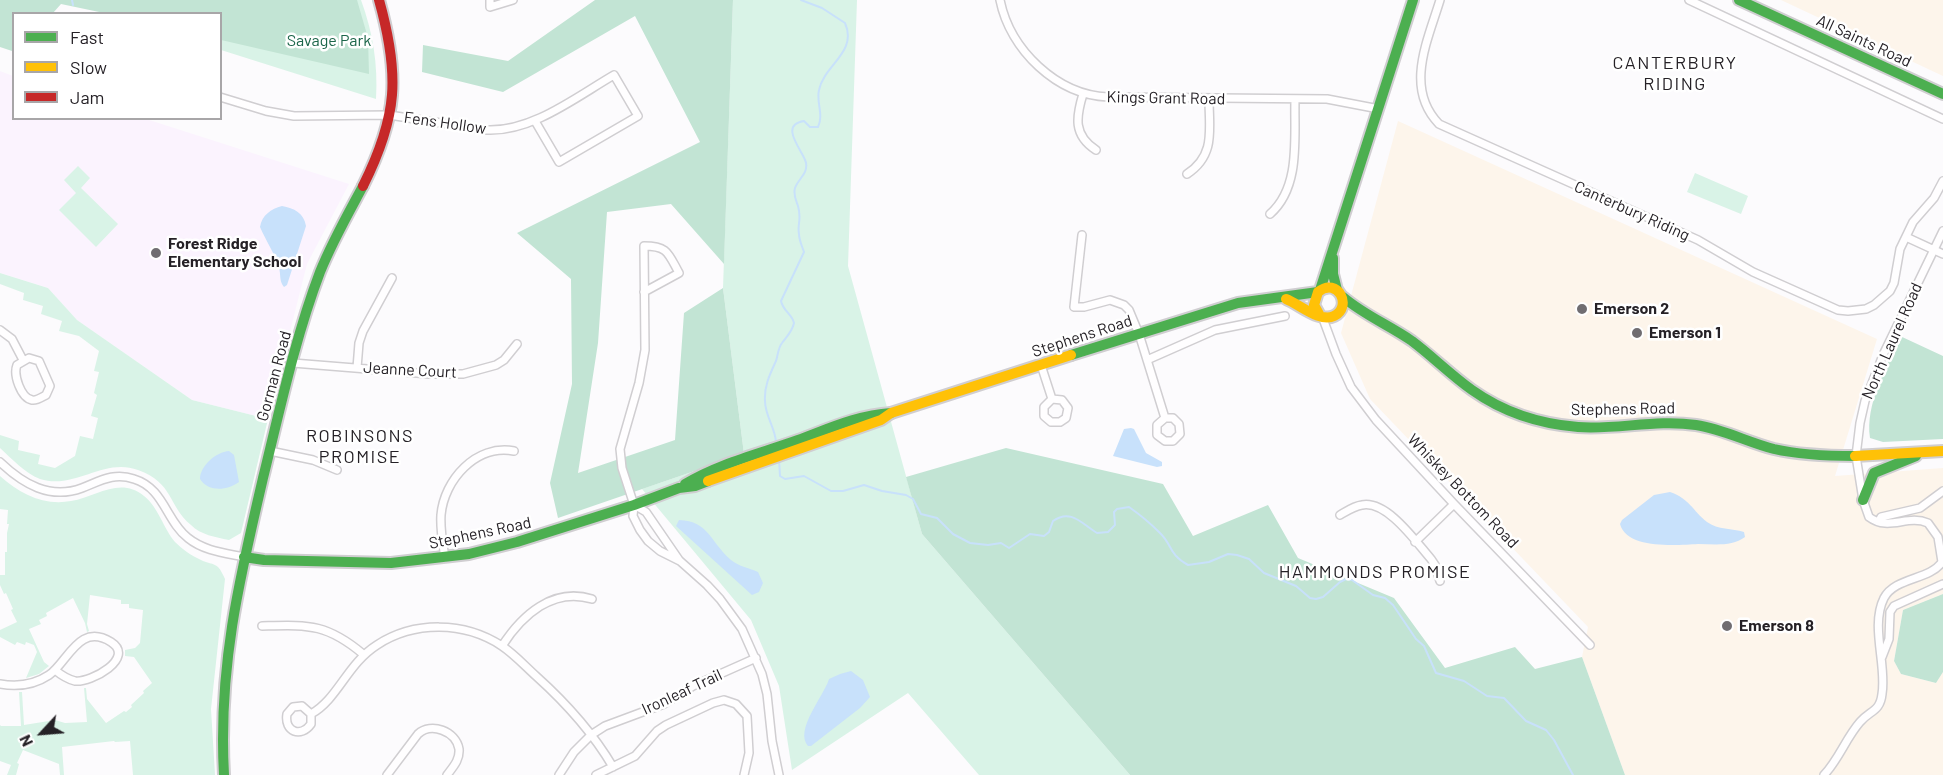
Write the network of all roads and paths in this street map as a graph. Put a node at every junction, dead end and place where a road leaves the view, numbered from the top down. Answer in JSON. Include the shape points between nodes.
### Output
{"nodes":[{"id":1,"x":378,"y":0,"type":"edge"},
{"id":2,"x":490,"y":0,"type":"edge"},
{"id":3,"x":513,"y":0,"type":"edge"},
{"id":4,"x":999,"y":0,"type":"edge"},
{"id":5,"x":1413,"y":0,"type":"edge"},
{"id":6,"x":1440,"y":0,"type":"edge"},
{"id":7,"x":1689,"y":0,"type":"edge"},
{"id":8,"x":1739,"y":0,"type":"edge"},
{"id":9,"x":1083,"y":94,"type":"junction"},
{"id":10,"x":1943,"y":94,"type":"edge"},
{"id":11,"x":222,"y":98,"type":"edge"},
{"id":12,"x":1209,"y":99,"type":"junction"},
{"id":13,"x":1295,"y":99,"type":"junction"},
{"id":14,"x":1378,"y":109,"type":"junction"},
{"id":15,"x":389,"y":115,"type":"junction"},
{"id":16,"x":1943,"y":119,"type":"edge"},
{"id":17,"x":535,"y":121,"type":"junction"},
{"id":18,"x":1096,"y":150,"type":"dead end"},
{"id":19,"x":1187,"y":174,"type":"dead end"},
{"id":20,"x":1943,"y":181,"type":"edge"},
{"id":21,"x":1270,"y":214,"type":"dead end"},
{"id":22,"x":1943,"y":231,"type":"edge"},
{"id":23,"x":1082,"y":235,"type":"dead end"},
{"id":24,"x":1906,"y":237,"type":"junction"},
{"id":25,"x":1334,"y":246,"type":"junction"},
{"id":26,"x":1934,"y":249,"type":"junction"},
{"id":27,"x":1943,"y":254,"type":"edge"},
{"id":28,"x":392,"y":278,"type":"dead end"},
{"id":29,"x":1319,"y":291,"type":"junction"},
{"id":30,"x":644,"y":292,"type":"junction"},
{"id":31,"x":1340,"y":293,"type":"junction"},
{"id":32,"x":1284,"y":298,"type":"junction"},
{"id":33,"x":1339,"y":313,"type":"junction"},
{"id":34,"x":1321,"y":315,"type":"junction"},
{"id":35,"x":1285,"y":316,"type":"dead end"},
{"id":36,"x":1368,"y":316,"type":"junction"},
{"id":37,"x":0,"y":330,"type":"edge"},
{"id":38,"x":1139,"y":334,"type":"junction"},
{"id":39,"x":517,"y":344,"type":"dead end"},
{"id":40,"x":1334,"y":345,"type":"junction"},
{"id":41,"x":23,"y":360,"type":"junction"},
{"id":42,"x":1147,"y":360,"type":"junction"},
{"id":43,"x":293,"y":363,"type":"junction"},
{"id":44,"x":1041,"y":365,"type":"junction"},
{"id":45,"x":357,"y":368,"type":"junction"},
{"id":46,"x":1052,"y":399,"type":"dead end"},
{"id":47,"x":1165,"y":418,"type":"dead end"},
{"id":48,"x":270,"y":451,"type":"junction"},
{"id":49,"x":514,"y":451,"type":"dead end"},
{"id":50,"x":1943,"y":451,"type":"edge"},
{"id":51,"x":1926,"y":452,"type":"junction"},
{"id":52,"x":1856,"y":456,"type":"junction"},
{"id":53,"x":0,"y":462,"type":"edge"},
{"id":54,"x":337,"y":470,"type":"dead end"},
{"id":55,"x":1943,"y":491,"type":"edge"},
{"id":56,"x":1863,"y":500,"type":"junction"},
{"id":57,"x":1454,"y":504,"type":"junction"},
{"id":58,"x":634,"y":505,"type":"junction"},
{"id":59,"x":1340,"y":515,"type":"dead end"},
{"id":60,"x":1879,"y":521,"type":"junction"},
{"id":61,"x":1415,"y":542,"type":"junction"},
{"id":62,"x":244,"y":557,"type":"junction"},
{"id":63,"x":445,"y":558,"type":"junction"},
{"id":64,"x":680,"y":561,"type":"junction"},
{"id":65,"x":1440,"y":581,"type":"dead end"},
{"id":66,"x":1943,"y":584,"type":"edge"},
{"id":67,"x":592,"y":599,"type":"dead end"},
{"id":68,"x":262,"y":626,"type":"dead end"},
{"id":69,"x":1590,"y":645,"type":"dead end"},
{"id":70,"x":502,"y":646,"type":"junction"},
{"id":71,"x":363,"y":654,"type":"junction"},
{"id":72,"x":756,"y":658,"type":"junction"},
{"id":73,"x":1881,"y":660,"type":"junction"},
{"id":74,"x":55,"y":670,"type":"junction"},
{"id":75,"x":0,"y":684,"type":"edge"},
{"id":76,"x":311,"y":714,"type":"dead end"},
{"id":77,"x":591,"y":735,"type":"junction"},
{"id":78,"x":613,"y":767,"type":"junction"},
{"id":79,"x":224,"y":775,"type":"edge"},
{"id":80,"x":387,"y":775,"type":"edge"},
{"id":81,"x":447,"y":775,"type":"edge"},
{"id":82,"x":559,"y":775,"type":"edge"},
{"id":83,"x":596,"y":775,"type":"edge"},
{"id":84,"x":744,"y":775,"type":"edge"},
{"id":85,"x":779,"y":775,"type":"edge"},
{"id":86,"x":1824,"y":775,"type":"edge"}],
"edges":[{"from":1,"to":15,"type":"street","name":"Gorman Road","via":[[392,63]]},
{"from":2,"to":3,"type":"street","via":[[490,7]]},
{"from":4,"to":9,"type":"street","name":"Kings Grant Road","via":[[1013,33],[1038,66],[1053,79]]},
{"from":5,"to":14,"type":"street"},
{"from":6,"to":24,"type":"street","name":"Canterbury Riding","via":[[1422,55],[1420,76],[1428,109],[1446,129],[1698,240],[1753,272],[1838,310],[1866,309],[1883,298],[1894,283]]},
{"from":7,"to":16,"type":"street"},
{"from":8,"to":10,"type":"street","name":"All Saints Road"},
{"from":9,"to":12,"type":"street","name":"Kings Grant Road"},
{"from":9,"to":18,"type":"street","via":[[1077,122],[1087,145]]},
{"from":11,"to":15,"type":"street","name":"Fens Hollow","via":[[286,115]]},
{"from":12,"to":13,"type":"street","name":"Kings Grant Road"},
{"from":12,"to":19,"type":"street","via":[[1208,148],[1201,163]]},
{"from":13,"to":14,"type":"street","name":"Kings Grant Road","via":[[1342,101]]},
{"from":13,"to":21,"type":"street","via":[[1292,173],[1284,199]]},
{"from":14,"to":25,"type":"street"},
{"from":15,"to":17,"type":"street","name":"Fens Hollow","via":[[495,130]]},
{"from":15,"to":43,"type":"street","name":"Gorman Road","via":[[378,155],[323,263]]},
{"from":17,"to":17,"type":"street","name":"Fens Hollow","via":[[614,75],[638,116],[559,162]]},
{"from":20,"to":24,"type":"street","name":"Canterbury Riding"},
{"from":22,"to":26,"type":"street","name":"North Laurel Road"},
{"from":23,"to":38,"type":"street","via":[[1074,307],[1118,302],[1129,310]]},
{"from":24,"to":26,"type":"street"},
{"from":25,"to":29,"type":"street"},
{"from":25,"to":31,"type":"street","via":[[1333,274]]},
{"from":26,"to":27,"type":"street"},
{"from":26,"to":52,"type":"street","name":"North Laurel Road","via":[[1873,377],[1860,423]]},
{"from":28,"to":45,"type":"street","via":[[363,331]]},
{"from":29,"to":31,"type":"street","via":[[1328,287]]},
{"from":29,"to":32,"type":"street","name":"Stephens Road"},
{"from":29,"to":34,"type":"street","via":[[1314,305]]},
{"from":30,"to":30,"type":"street","via":[[644,246],[663,248],[679,273]]},
{"from":30,"to":58,"type":"street","via":[[645,350],[620,449]]},
{"from":31,"to":33,"type":"street","via":[[1343,307]]},
{"from":31,"to":36,"type":"street","name":"Stephens Road"},
{"from":32,"to":34,"type":"street","name":"Stephens Road"},
{"from":32,"to":38,"type":"street","name":"Stephens Road","via":[[1238,303]]},
{"from":33,"to":34,"type":"street","via":[[1332,317]]},
{"from":33,"to":36,"type":"street","name":"Stephens Road"},
{"from":33,"to":40,"type":"street","name":"Whiskey Bottom Road","via":[[1333,329]]},
{"from":34,"to":40,"type":"street","name":"Whiskey Bottom Road"},
{"from":35,"to":42,"type":"street","via":[[1215,330]]},
{"from":36,"to":52,"type":"street","name":"Stephens Road","via":[[1405,337],[1472,390],[1520,416],[1580,427],[1689,424],[1781,450]]},
{"from":37,"to":41,"type":"street","via":[[12,339]]},
{"from":38,"to":42,"type":"street"},
{"from":38,"to":44,"type":"street","name":"Stephens Road"},
{"from":39,"to":45,"type":"street","name":"Jeanne Court","via":[[496,365],[463,374]]},
{"from":40,"to":57,"type":"street","name":"Whiskey Bottom Road","via":[[1343,371],[1362,403]]},
{"from":41,"to":41,"type":"street","via":[[15,375],[24,394],[36,400],[46,395],[50,386],[39,361]]},
{"from":42,"to":47,"type":"street"},
{"from":43,"to":45,"type":"street","name":"Jeanne Court"},
{"from":43,"to":48,"type":"street","name":"Gorman Road"},
{"from":44,"to":46,"type":"street"},
{"from":44,"to":58,"type":"street","name":"Stephens Road","via":[[816,438],[695,486]]},
{"from":48,"to":54,"type":"street","via":[[313,460]]},
{"from":48,"to":62,"type":"street","name":"Gorman Road"},
{"from":49,"to":63,"type":"street","via":[[496,450],[477,457],[458,474],[441,514]]},
{"from":50,"to":51,"type":"street","name":"Stephens Road"},
{"from":51,"to":52,"type":"street","name":"Stephens Road"},
{"from":51,"to":56,"type":"street","via":[[1874,473]]},
{"from":52,"to":56,"type":"street","name":"North Laurel Road"},
{"from":53,"to":62,"type":"street","via":[[21,481],[51,492],[79,489],[115,476],[144,483],[160,497],[174,524],[189,539],[208,549]]},
{"from":55,"to":60,"type":"street","via":[[1920,508],[1881,517]]},
{"from":56,"to":60,"type":"street","via":[[1869,517]]},
{"from":57,"to":61,"type":"street"},
{"from":57,"to":69,"type":"street","name":"Whiskey Bottom Road"},
{"from":58,"to":63,"type":"street","name":"Stephens Road","via":[[517,542]]},
{"from":58,"to":64,"type":"street","via":[[646,512]]},
{"from":58,"to":64,"type":"street","via":[[633,516],[648,542]]},
{"from":59,"to":61,"type":"street","via":[[1370,504],[1389,513]]},
{"from":60,"to":73,"type":"street","via":[[1884,525],[1910,520],[1928,523],[1938,537],[1942,559],[1939,566],[1884,597],[1878,627]]},
{"from":61,"to":65,"type":"street","via":[[1436,565]]},
{"from":62,"to":63,"type":"street","name":"Stephens Road","via":[[392,562]]},
{"from":62,"to":79,"type":"street","name":"Gorman Road","via":[[224,672]]},
{"from":64,"to":72,"type":"street","via":[[720,598]]},
{"from":66,"to":73,"type":"street","via":[[1894,606]]},
{"from":67,"to":70,"type":"street","via":[[580,595],[546,603],[522,619]]},
{"from":68,"to":71,"type":"street","via":[[300,625],[327,630]]},
{"from":70,"to":71,"type":"street","via":[[465,630],[425,627],[392,636]]},
{"from":70,"to":77,"type":"street","via":[[554,692]]},
{"from":71,"to":76,"type":"street","via":[[329,699]]},
{"from":72,"to":77,"type":"street","name":"Ironleaf Trail"},
{"from":72,"to":85,"type":"street","via":[[767,694]]},
{"from":73,"to":86,"type":"street","via":[[1883,693],[1878,708],[1860,721]]},
{"from":74,"to":74,"type":"street","via":[[74,646],[89,638],[111,642],[118,651],[113,664],[89,680],[68,679]]},
{"from":74,"to":75,"type":"street","via":[[30,684]]},
{"from":77,"to":78,"type":"street"},
{"from":77,"to":82,"type":"street","name":"Ironleaf Trail"},
{"from":78,"to":83,"type":"street"},
{"from":78,"to":84,"type":"street","via":[[634,756],[666,725],[724,700],[736,704],[747,716],[749,753]]},
{"from":80,"to":81,"type":"street","via":[[418,734],[435,727],[453,739],[459,750]]}]}
